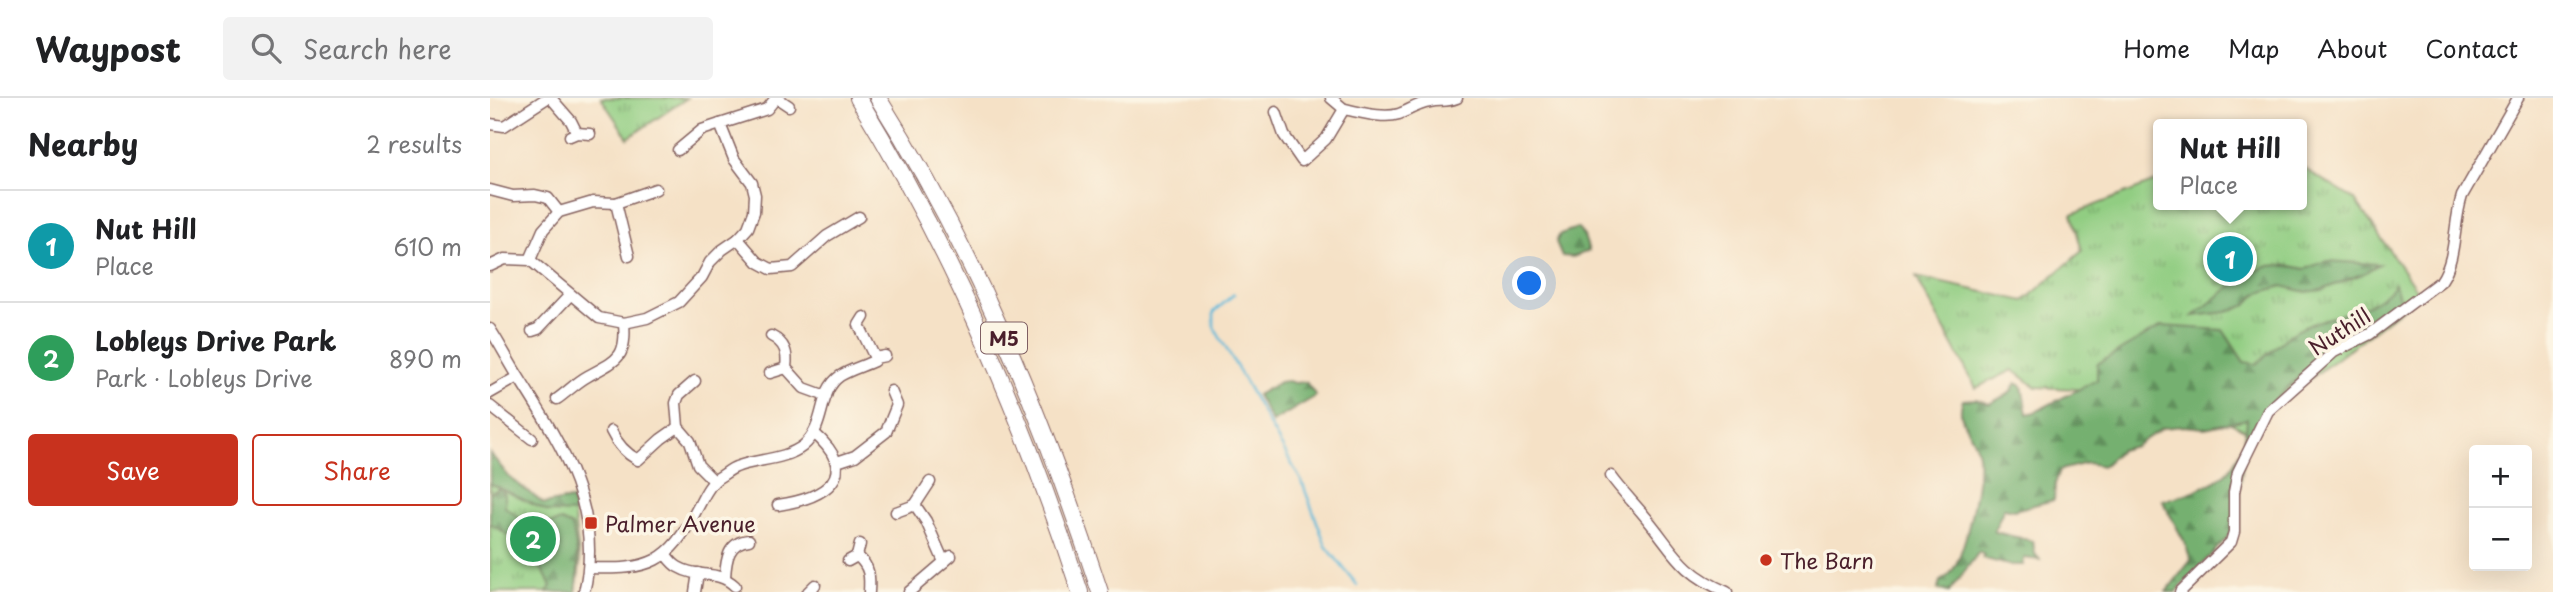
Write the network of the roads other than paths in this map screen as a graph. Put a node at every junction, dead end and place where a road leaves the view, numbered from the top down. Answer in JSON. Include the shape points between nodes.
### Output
{"nodes":[{"id":1,"x":549,"y":98,"type":"edge"},
{"id":2,"x":777,"y":98,"type":"edge"},
{"id":3,"x":858,"y":98,"type":"edge"},
{"id":4,"x":878,"y":98,"type":"edge"},
{"id":5,"x":1331,"y":98,"type":"edge"},
{"id":6,"x":1457,"y":98,"type":"edge"},
{"id":7,"x":2518,"y":98,"type":"edge"},
{"id":8,"x":1414,"y":101,"type":"edge"},
{"id":9,"x":789,"y":106,"type":"dead end"},
{"id":10,"x":1344,"y":109,"type":"junction"},
{"id":11,"x":1276,"y":113,"type":"dead end"},
{"id":12,"x":490,"y":124,"type":"edge"},
{"id":13,"x":720,"y":124,"type":"junction"},
{"id":14,"x":590,"y":134,"type":"dead end"},
{"id":15,"x":676,"y":151,"type":"dead end"},
{"id":16,"x":656,"y":189,"type":"dead end"},
{"id":17,"x":490,"y":190,"type":"edge"},
{"id":18,"x":616,"y":203,"type":"junction"},
{"id":19,"x":559,"y":212,"type":"junction"},
{"id":20,"x":860,"y":218,"type":"dead end"},
{"id":21,"x":738,"y":239,"type":"junction"},
{"id":22,"x":625,"y":251,"type":"dead end"},
{"id":23,"x":530,"y":260,"type":"junction"},
{"id":24,"x":490,"y":266,"type":"edge"},
{"id":25,"x":570,"y":295,"type":"junction"},
{"id":26,"x":624,"y":323,"type":"junction"},
{"id":27,"x":858,"y":323,"type":"dead end"},
{"id":28,"x":490,"y":329,"type":"edge"},
{"id":29,"x":532,"y":331,"type":"dead end"},
{"id":30,"x":779,"y":338,"type":"dead end"},
{"id":31,"x":786,"y":368,"type":"junction"},
{"id":32,"x":769,"y":373,"type":"dead end"},
{"id":33,"x":518,"y":377,"type":"junction"},
{"id":34,"x":692,"y":384,"type":"dead end"},
{"id":35,"x":490,"y":393,"type":"edge"},
{"id":36,"x":825,"y":396,"type":"junction"},
{"id":37,"x":557,"y":399,"type":"dead end"},
{"id":38,"x":895,"y":399,"type":"dead end"},
{"id":39,"x":490,"y":406,"type":"edge"},
{"id":40,"x":678,"y":427,"type":"junction"},
{"id":41,"x":814,"y":433,"type":"junction"},
{"id":42,"x":613,"y":435,"type":"dead end"},
{"id":43,"x":532,"y":439,"type":"dead end"},
{"id":44,"x":836,"y":462,"type":"junction"},
{"id":45,"x":1611,"y":475,"type":"dead end"},
{"id":46,"x":714,"y":481,"type":"junction"},
{"id":47,"x":930,"y":482,"type":"dead end"},
{"id":48,"x":778,"y":505,"type":"dead end"},
{"id":49,"x":915,"y":505,"type":"junction"},
{"id":50,"x":896,"y":512,"type":"dead end"},
{"id":51,"x":745,"y":541,"type":"dead end"},
{"id":52,"x":860,"y":544,"type":"dead end"},
{"id":53,"x":666,"y":555,"type":"junction"},
{"id":54,"x":590,"y":568,"type":"junction"},
{"id":55,"x":698,"y":573,"type":"junction"},
{"id":56,"x":725,"y":577,"type":"junction"},
{"id":57,"x":735,"y":586,"type":"dead end"},
{"id":58,"x":584,"y":592,"type":"edge"},
{"id":59,"x":695,"y":592,"type":"edge"},
{"id":60,"x":869,"y":592,"type":"edge"},
{"id":61,"x":909,"y":592,"type":"edge"},
{"id":62,"x":1080,"y":592,"type":"edge"},
{"id":63,"x":1100,"y":592,"type":"edge"},
{"id":64,"x":1727,"y":592,"type":"edge"},
{"id":65,"x":2180,"y":592,"type":"edge"}],
"edges":[{"from":1,"to":12,"type":"street","via":[[504,126]]},
{"from":1,"to":14,"type":"street","via":[[571,121],[573,134]]},
{"from":2,"to":9,"type":"street"},
{"from":2,"to":13,"type":"street","via":[[767,109]]},
{"from":3,"to":62,"type":"highway","number":"M5","via":[[887,144],[946,260],[1012,401]]},
{"from":4,"to":63,"type":"highway","number":"M5","via":[[964,250],[1064,484]]},
{"from":5,"to":10,"type":"street"},
{"from":6,"to":8,"type":"street","via":[[1445,103]]},
{"from":7,"to":65,"type":"street","name":"Nuthill","via":[[2462,196],[2447,272],[2441,281],[2370,334],[2334,352],[2268,411],[2238,471],[2231,542]]},
{"from":8,"to":10,"type":"street","via":[[1400,114],[1389,116]]},
{"from":10,"to":11,"type":"street","via":[[1326,139],[1302,161],[1283,135]]},
{"from":13,"to":15,"type":"street","via":[[702,130]]},
{"from":13,"to":21,"type":"street","via":[[755,195],[748,228]]},
{"from":16,"to":18,"type":"street"},
{"from":17,"to":19,"type":"street","via":[[548,198]]},
{"from":18,"to":19,"type":"street","via":[[593,202]]},
{"from":18,"to":22,"type":"street"},
{"from":19,"to":23,"type":"street","via":[[542,230]]},
{"from":20,"to":21,"type":"street","via":[[827,236],[792,267],[771,269],[758,262]]},
{"from":21,"to":26,"type":"street","via":[[710,262],[679,302],[647,318]]},
{"from":23,"to":24,"type":"street","via":[[505,259]]},
{"from":23,"to":25,"type":"street"},
{"from":25,"to":26,"type":"street","via":[[598,318]]},
{"from":25,"to":29,"type":"street"},
{"from":26,"to":37,"type":"street","via":[[620,357]]},
{"from":27,"to":36,"type":"street","via":[[880,357],[839,376]]},
{"from":28,"to":33,"type":"street"},
{"from":30,"to":31,"type":"street","via":[[788,354]]},
{"from":31,"to":32,"type":"street"},
{"from":31,"to":36,"type":"street","via":[[804,388]]},
{"from":33,"to":35,"type":"street"},
{"from":33,"to":54,"type":"street","via":[[573,469]]},
{"from":34,"to":40,"type":"street","via":[[676,403]]},
{"from":36,"to":41,"type":"street"},
{"from":38,"to":44,"type":"street","via":[[886,432],[855,456]]},
{"from":39,"to":43,"type":"street","via":[[519,421]]},
{"from":40,"to":42,"type":"street","via":[[638,465]]},
{"from":40,"to":46,"type":"street","via":[[690,441],[698,465]]},
{"from":41,"to":44,"type":"street"},
{"from":41,"to":46,"type":"street","via":[[793,451],[735,467]]},
{"from":44,"to":48,"type":"street","via":[[831,485],[791,507]]},
{"from":45,"to":64,"type":"street","via":[[1678,560]]},
{"from":46,"to":53,"type":"street","via":[[687,530]]},
{"from":47,"to":49,"type":"street"},
{"from":49,"to":50,"type":"street"},
{"from":49,"to":61,"type":"street","via":[[947,559]]},
{"from":51,"to":56,"type":"street","via":[[726,558]]},
{"from":52,"to":60,"type":"street","via":[[853,558],[864,561],[870,574]]},
{"from":53,"to":54,"type":"street","via":[[642,566]]},
{"from":53,"to":55,"type":"street","via":[[677,567]]},
{"from":54,"to":58,"type":"street"},
{"from":55,"to":56,"type":"street"},
{"from":55,"to":59,"type":"street"},
{"from":56,"to":57,"type":"street"}]}
